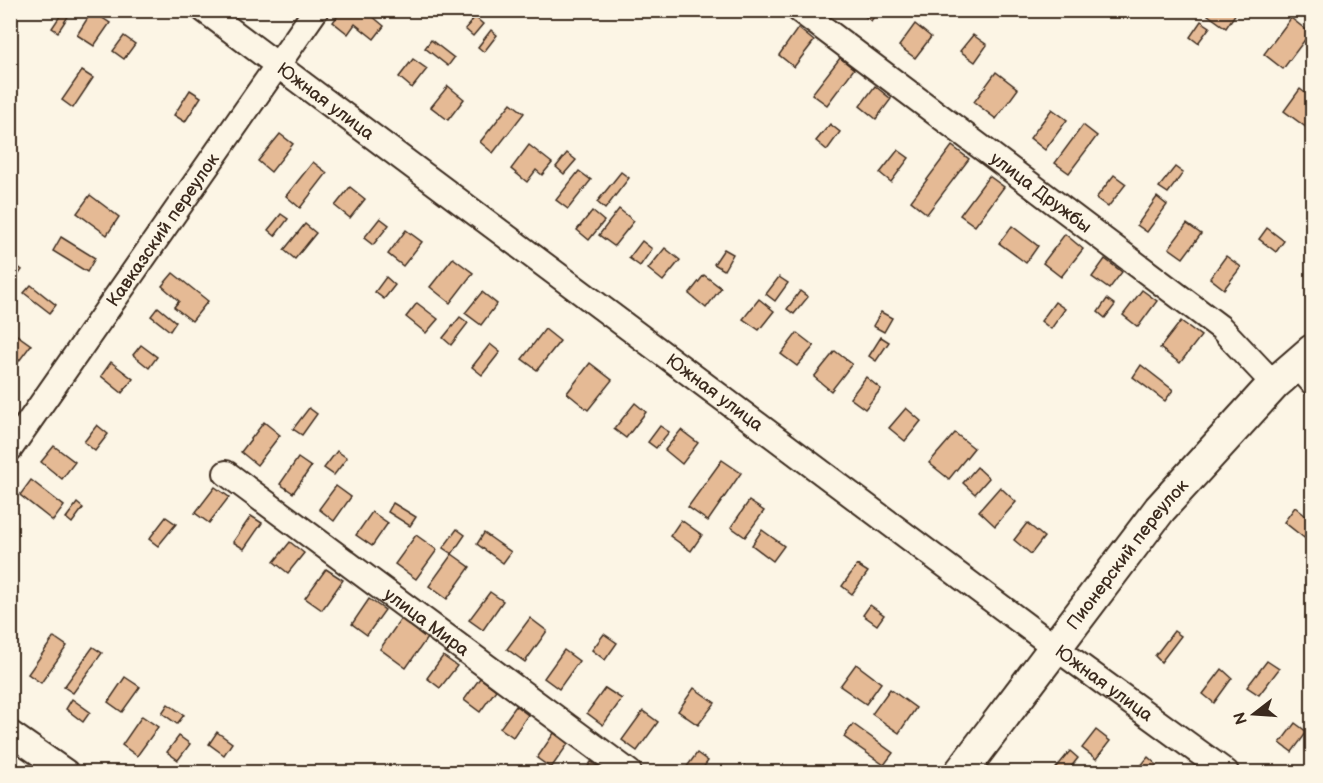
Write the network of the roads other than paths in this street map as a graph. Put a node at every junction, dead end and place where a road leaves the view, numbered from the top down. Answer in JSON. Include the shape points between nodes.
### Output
{"nodes":[{"id":1,"x":204,"y":10,"type":"edge"},
{"id":2,"x":316,"y":10,"type":"edge"},
{"id":3,"x":799,"y":10,"type":"edge"},
{"id":4,"x":278,"y":66,"type":"junction"},
{"id":5,"x":1299,"y":370,"type":"edge"},
{"id":6,"x":10,"y":449,"type":"edge"},
{"id":7,"x":226,"y":473,"type":"dead end"},
{"id":8,"x":1056,"y":648,"type":"junction"},
{"id":9,"x":10,"y":733,"type":"edge"},
{"id":10,"x":66,"y":772,"type":"edge"},
{"id":11,"x":629,"y":772,"type":"edge"},
{"id":12,"x":961,"y":772,"type":"edge"},
{"id":13,"x":1226,"y":772,"type":"edge"}],
"edges":[{"from":1,"to":4,"type":"street","name":"Южная улица"},
{"from":2,"to":4,"type":"street","name":"Кавказский переулок"},
{"from":3,"to":5,"type":"street","name":"улица Дружбы","via":[[1221,328]]},
{"from":4,"to":6,"type":"street","name":"Кавказский переулок"},
{"from":4,"to":8,"type":"street","name":"Южная улица"},
{"from":5,"to":8,"type":"street","name":"Пионерский переулок","via":[[1160,509]]},
{"from":7,"to":11,"type":"street","name":"улица Мира"},
{"from":8,"to":12,"type":"street","name":"Пионерский переулок"},
{"from":8,"to":13,"type":"street","name":"Южная улица"},
{"from":9,"to":10,"type":"street"}]}
